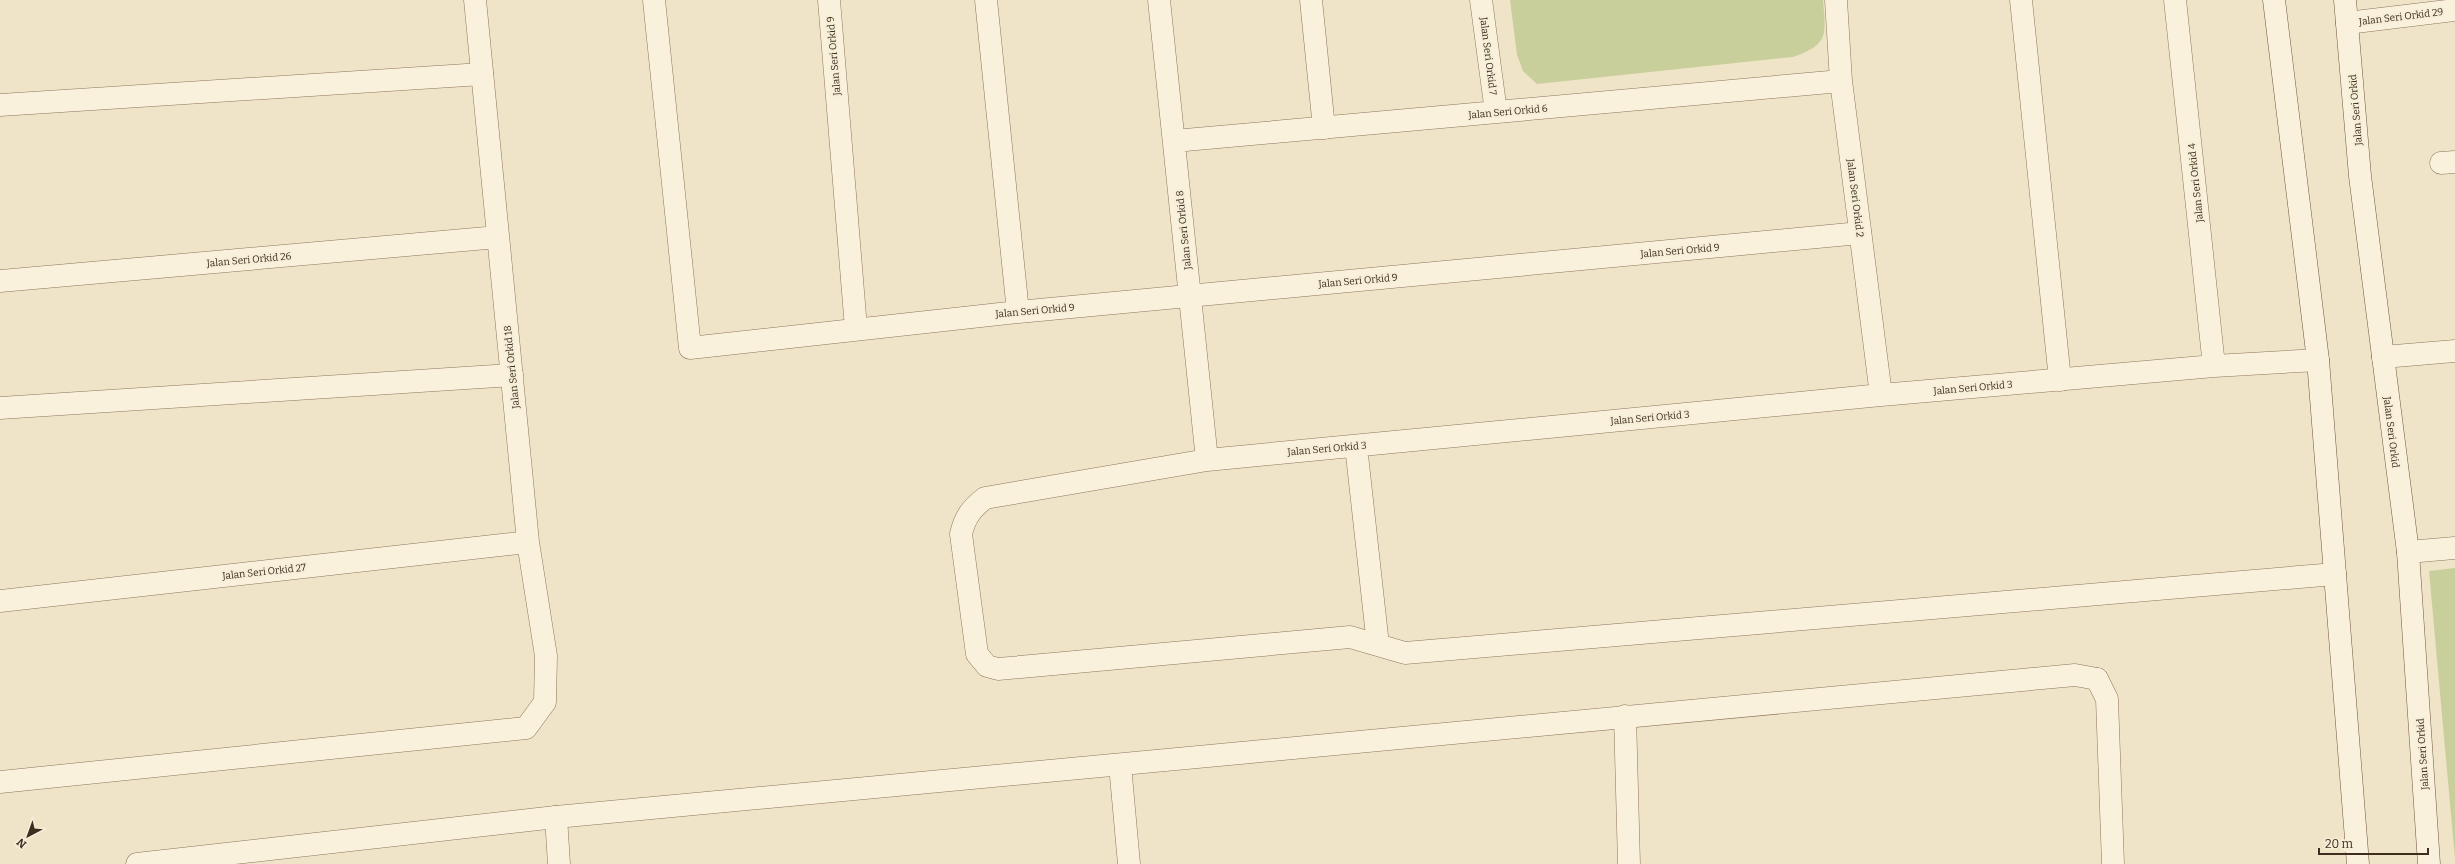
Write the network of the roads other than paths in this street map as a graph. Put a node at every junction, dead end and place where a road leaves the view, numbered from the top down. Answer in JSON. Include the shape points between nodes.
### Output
{"nodes":[{"id":1,"x":475,"y":0,"type":"edge"},
{"id":2,"x":654,"y":0,"type":"edge"},
{"id":3,"x":829,"y":0,"type":"edge"},
{"id":4,"x":986,"y":0,"type":"edge"},
{"id":5,"x":1159,"y":0,"type":"edge"},
{"id":6,"x":1311,"y":0,"type":"edge"},
{"id":7,"x":1481,"y":0,"type":"edge"},
{"id":8,"x":1836,"y":0,"type":"edge"},
{"id":9,"x":2021,"y":0,"type":"edge"},
{"id":10,"x":2175,"y":0,"type":"edge"},
{"id":11,"x":2274,"y":0,"type":"edge"},
{"id":12,"x":2345,"y":0,"type":"edge"},
{"id":13,"x":2455,"y":10,"type":"edge"},
{"id":14,"x":2347,"y":23,"type":"junction"},
{"id":15,"x":482,"y":74,"type":"junction"},
{"id":16,"x":1841,"y":81,"type":"junction"},
{"id":17,"x":0,"y":105,"type":"edge"},
{"id":18,"x":1496,"y":112,"type":"junction"},
{"id":19,"x":1324,"y":128,"type":"junction"},
{"id":20,"x":1174,"y":141,"type":"junction"},
{"id":21,"x":1860,"y":233,"type":"junction"},
{"id":22,"x":498,"y":237,"type":"junction"},
{"id":23,"x":0,"y":280,"type":"edge"},
{"id":24,"x":1190,"y":296,"type":"junction"},
{"id":25,"x":1018,"y":312,"type":"junction"},
{"id":26,"x":856,"y":328,"type":"junction"},
{"id":27,"x":2455,"y":350,"type":"edge"},
{"id":28,"x":2383,"y":357,"type":"junction"},
{"id":29,"x":2318,"y":360,"type":"junction"},
{"id":30,"x":2214,"y":366,"type":"junction"},
{"id":31,"x":512,"y":375,"type":"junction"},
{"id":32,"x":2060,"y":380,"type":"junction"},
{"id":33,"x":1881,"y":396,"type":"junction"},
{"id":34,"x":0,"y":408,"type":"edge"},
{"id":35,"x":1356,"y":446,"type":"junction"},
{"id":36,"x":1207,"y":460,"type":"junction"},
{"id":37,"x":528,"y":542,"type":"junction"},
{"id":38,"x":2455,"y":548,"type":"edge"},
{"id":39,"x":2408,"y":552,"type":"junction"},
{"id":40,"x":2335,"y":574,"type":"junction"},
{"id":41,"x":0,"y":601,"type":"edge"},
{"id":42,"x":1378,"y":645,"type":"junction"},
{"id":43,"x":1624,"y":716,"type":"junction"},
{"id":44,"x":1120,"y":765,"type":"junction"},
{"id":45,"x":0,"y":782,"type":"edge"},
{"id":46,"x":556,"y":817,"type":"junction"},
{"id":47,"x":137,"y":864,"type":"edge"},
{"id":48,"x":559,"y":864,"type":"edge"},
{"id":49,"x":1129,"y":864,"type":"edge"},
{"id":50,"x":1629,"y":864,"type":"edge"},
{"id":51,"x":2113,"y":864,"type":"edge"},
{"id":52,"x":2358,"y":864,"type":"edge"},
{"id":53,"x":2429,"y":864,"type":"edge"}],
"edges":[{"from":1,"to":15,"type":"street","name":"Jalan Seri Orkid 18"},
{"from":2,"to":26,"type":"street","name":"Jalan Seri Orkid 9","via":[[690,348]]},
{"from":3,"to":26,"type":"street","name":"Jalan Seri Orkid 9"},
{"from":4,"to":25,"type":"street"},
{"from":5,"to":20,"type":"street","name":"Jalan Seri Orkid 8"},
{"from":6,"to":19,"type":"street"},
{"from":7,"to":18,"type":"street","name":"Jalan Seri Orkid 7"},
{"from":8,"to":16,"type":"street","name":"Jalan Seri Orkid 2"},
{"from":9,"to":32,"type":"street"},
{"from":10,"to":30,"type":"street","name":"Jalan Seri Orkid 4"},
{"from":11,"to":29,"type":"street"},
{"from":12,"to":14,"type":"street","name":"Jalan Seri Orkid"},
{"from":13,"to":14,"type":"street","name":"Jalan Seri Orkid 29"},
{"from":14,"to":28,"type":"street","name":"Jalan Seri Orkid","via":[[2360,176]]},
{"from":15,"to":17,"type":"street"},
{"from":15,"to":22,"type":"street","name":"Jalan Seri Orkid 18"},
{"from":16,"to":18,"type":"street","name":"Jalan Seri Orkid 6"},
{"from":16,"to":21,"type":"street","name":"Jalan Seri Orkid 2"},
{"from":18,"to":19,"type":"street","name":"Jalan Seri Orkid 6"},
{"from":19,"to":20,"type":"street","name":"Jalan Seri Orkid 6"},
{"from":20,"to":24,"type":"street","name":"Jalan Seri Orkid 8"},
{"from":21,"to":24,"type":"street","name":"Jalan Seri Orkid 9"},
{"from":21,"to":33,"type":"street","name":"Jalan Seri Orkid 2"},
{"from":22,"to":23,"type":"street","name":"Jalan Seri Orkid 26"},
{"from":22,"to":31,"type":"street","name":"Jalan Seri Orkid 18"},
{"from":24,"to":25,"type":"street","name":"Jalan Seri Orkid 9"},
{"from":24,"to":36,"type":"street","name":"Jalan Seri Orkid 8"},
{"from":25,"to":26,"type":"street","name":"Jalan Seri Orkid 9"},
{"from":27,"to":28,"type":"street"},
{"from":28,"to":39,"type":"street","name":"Jalan Seri Orkid"},
{"from":29,"to":30,"type":"street","name":"Jalan Seri Orkid 3"},
{"from":29,"to":40,"type":"street"},
{"from":30,"to":32,"type":"street","name":"Jalan Seri Orkid 3"},
{"from":31,"to":34,"type":"street"},
{"from":31,"to":37,"type":"street","name":"Jalan Seri Orkid 18"},
{"from":32,"to":33,"type":"street","name":"Jalan Seri Orkid 3"},
{"from":33,"to":35,"type":"street","name":"Jalan Seri Orkid 3"},
{"from":35,"to":36,"type":"street","name":"Jalan Seri Orkid 3"},
{"from":35,"to":42,"type":"street"},
{"from":36,"to":42,"type":"street","name":"Jalan Seri Orkid 3","via":[[985,498],[971,509],[964,520],[961,534],[977,654],[987,666],[998,669],[1350,638]]},
{"from":37,"to":41,"type":"street","name":"Jalan Seri Orkid 27"},
{"from":37,"to":45,"type":"street","name":"Jalan Seri Orkid 18","via":[[546,663],[545,702],[526,728]]},
{"from":38,"to":39,"type":"street"},
{"from":39,"to":53,"type":"street","name":"Jalan Seri Orkid"},
{"from":40,"to":42,"type":"street","via":[[1405,653]]},
{"from":40,"to":52,"type":"street"},
{"from":43,"to":44,"type":"street"},
{"from":43,"to":50,"type":"street"},
{"from":43,"to":51,"type":"street","via":[[2075,675],[2096,679],[2107,699]]},
{"from":44,"to":46,"type":"street"},
{"from":44,"to":49,"type":"street"},
{"from":46,"to":47,"type":"street"},
{"from":46,"to":48,"type":"street"}]}
